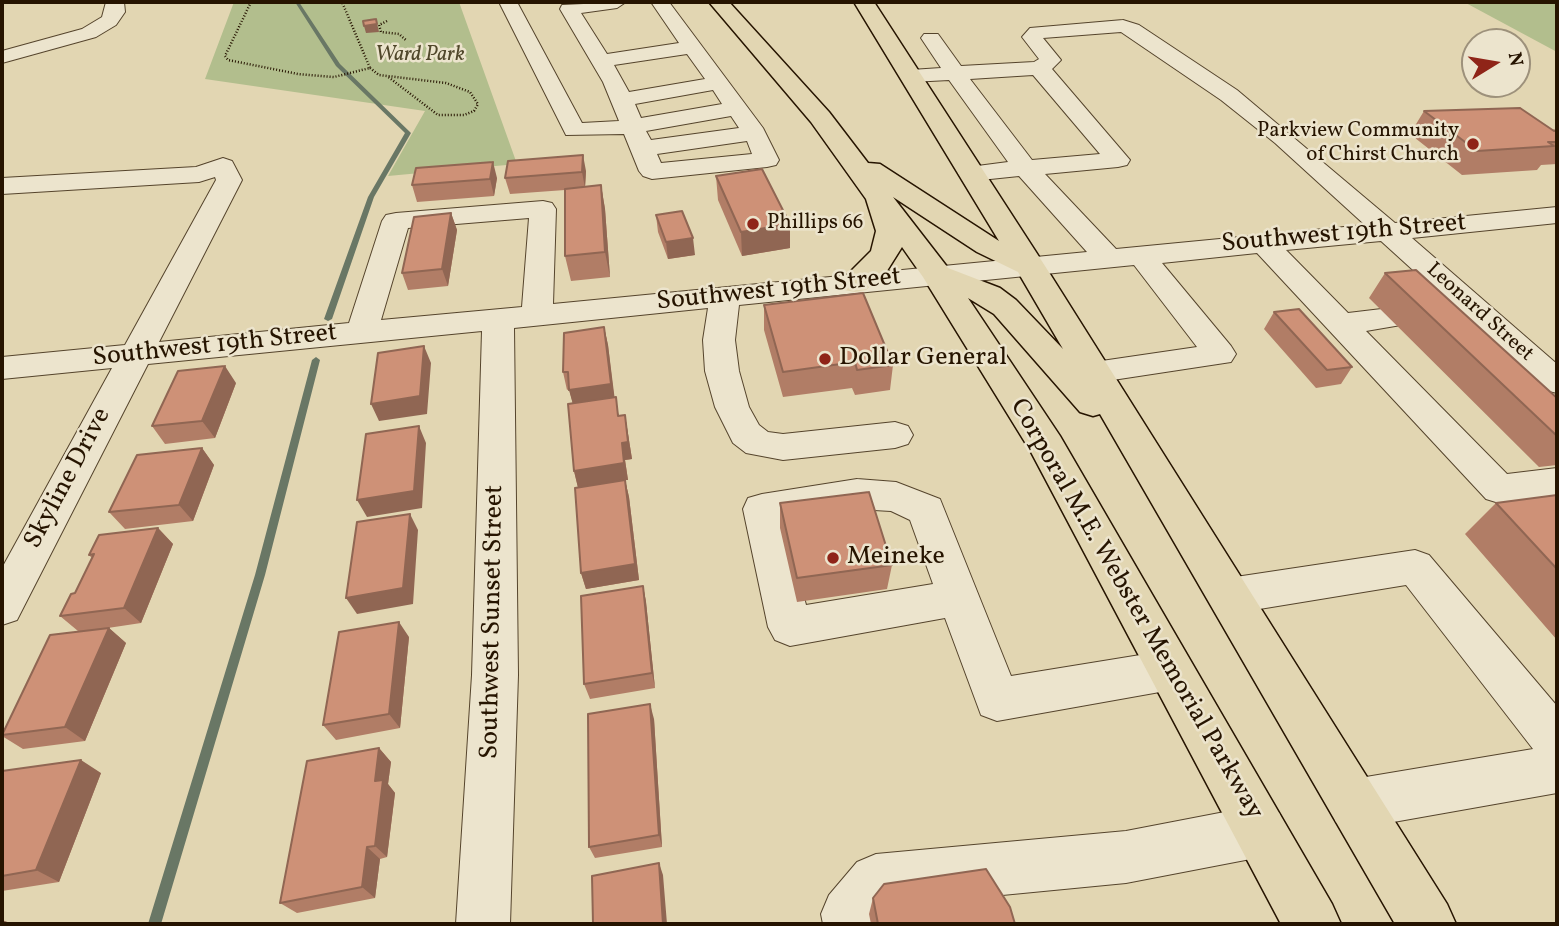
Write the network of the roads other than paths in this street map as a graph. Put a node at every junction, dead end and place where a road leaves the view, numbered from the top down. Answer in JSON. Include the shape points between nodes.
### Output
{"nodes":[{"id":1,"x":508,"y":2,"type":"edge"},
{"id":2,"x":719,"y":2,"type":"edge"},
{"id":3,"x":864,"y":2,"type":"edge"},
{"id":4,"x":116,"y":3,"type":"edge"},
{"id":5,"x":663,"y":6,"type":"edge"},
{"id":6,"x":628,"y":10,"type":"edge"},
{"id":7,"x":680,"y":28,"type":"junction"},
{"id":8,"x":583,"y":32,"type":"junction"},
{"id":9,"x":653,"y":32,"type":"dead end"},
{"id":10,"x":614,"y":38,"type":"dead end"},
{"id":11,"x":932,"y":38,"type":"dead end"},
{"id":12,"x":692,"y":47,"type":"junction"},
{"id":13,"x":2,"y":57,"type":"edge"},
{"id":14,"x":600,"y":61,"type":"junction"},
{"id":15,"x":1039,"y":68,"type":"junction"},
{"id":16,"x":712,"y":74,"type":"junction"},
{"id":17,"x":955,"y":74,"type":"junction"},
{"id":18,"x":911,"y":76,"type":"junction"},
{"id":19,"x":618,"y":91,"type":"junction"},
{"id":20,"x":737,"y":108,"type":"junction"},
{"id":21,"x":637,"y":137,"type":"junction"},
{"id":22,"x":849,"y":155,"type":"junction"},
{"id":23,"x":1025,"y":168,"type":"junction"},
{"id":24,"x":971,"y":173,"type":"junction"},
{"id":25,"x":2,"y":186,"type":"edge"},
{"id":26,"x":880,"y":197,"type":"junction"},
{"id":27,"x":1557,"y":215,"type":"edge"},
{"id":28,"x":1385,"y":230,"type":"junction"},
{"id":29,"x":1262,"y":242,"type":"junction"},
{"id":30,"x":1140,"y":255,"type":"junction"},
{"id":31,"x":1108,"y":258,"type":"junction"},
{"id":32,"x":1030,"y":266,"type":"junction"},
{"id":33,"x":937,"y":275,"type":"junction"},
{"id":34,"x":855,"y":283,"type":"junction"},
{"id":35,"x":725,"y":296,"type":"junction"},
{"id":36,"x":1475,"y":309,"type":"junction"},
{"id":37,"x":1434,"y":314,"type":"edge"},
{"id":38,"x":517,"y":317,"type":"junction"},
{"id":39,"x":1390,"y":318,"type":"dead end"},
{"id":40,"x":1340,"y":324,"type":"junction"},
{"id":41,"x":362,"y":332,"type":"junction"},
{"id":42,"x":135,"y":355,"type":"junction"},
{"id":43,"x":2,"y":368,"type":"edge"},
{"id":44,"x":1093,"y":372,"type":"junction"},
{"id":45,"x":1557,"y":382,"type":"edge"},
{"id":46,"x":895,"y":435,"type":"dead end"},
{"id":47,"x":1145,"y":457,"type":"junction"},
{"id":48,"x":1557,"y":482,"type":"edge"},
{"id":49,"x":1229,"y":596,"type":"junction"},
{"id":50,"x":959,"y":598,"type":"junction"},
{"id":51,"x":2,"y":607,"type":"edge"},
{"id":52,"x":1171,"y":670,"type":"junction"},
{"id":53,"x":1557,"y":742,"type":"edge"},
{"id":54,"x":1557,"y":769,"type":"edge"},
{"id":55,"x":1354,"y":804,"type":"junction"},
{"id":56,"x":1261,"y":831,"type":"junction"},
{"id":57,"x":483,"y":924,"type":"edge"},
{"id":58,"x":850,"y":924,"type":"edge"},
{"id":59,"x":1312,"y":924,"type":"edge"},
{"id":60,"x":1427,"y":924,"type":"edge"}],
"edges":[{"from":1,"to":21,"type":"street","via":[[574,130]]},
{"from":2,"to":22,"type":"main road","name":"Corporal M.E. Webster Memorial Parkway"},
{"from":3,"to":18,"type":"main road"},
{"from":4,"to":13,"type":"street","via":[[109,21],[89,33]]},
{"from":5,"to":6,"type":"street"},
{"from":5,"to":7,"type":"street"},
{"from":6,"to":8,"type":"street","via":[[569,9]]},
{"from":7,"to":9,"type":"street"},
{"from":7,"to":12,"type":"street"},
{"from":8,"to":10,"type":"street"},
{"from":8,"to":14,"type":"street"},
{"from":11,"to":17,"type":"street"},
{"from":12,"to":14,"type":"street"},
{"from":12,"to":16,"type":"street"},
{"from":14,"to":19,"type":"street"},
{"from":15,"to":17,"type":"street"},
{"from":15,"to":23,"type":"street","via":[[1118,160]]},
{"from":15,"to":28,"type":"street","name":"Leonard Street","via":[[1051,60],[1032,37],[1037,32],[1132,29],[1283,138]]},
{"from":16,"to":19,"type":"street"},
{"from":16,"to":20,"type":"street"},
{"from":17,"to":18,"type":"street"},
{"from":17,"to":23,"type":"street"},
{"from":18,"to":24,"type":"main road"},
{"from":19,"to":21,"type":"street"},
{"from":20,"to":21,"type":"street"},
{"from":20,"to":21,"type":"street","via":[[755,133]]},
{"from":22,"to":26,"type":"main road","name":"Corporal M.E. Webster Memorial Parkway"},
{"from":22,"to":32,"type":"main road","via":[[988,246]]},
{"from":23,"to":24,"type":"street"},
{"from":23,"to":31,"type":"street"},
{"from":24,"to":32,"type":"main road"},
{"from":25,"to":42,"type":"street","name":"Skyline Drive","via":[[199,174],[223,166],[229,180]]},
{"from":26,"to":33,"type":"main road","name":"Corporal M.E. Webster Memorial Parkway"},
{"from":26,"to":34,"type":"main road","via":[[890,231],[886,251]]},
{"from":27,"to":28,"type":"street","name":"Southwest 19th Street"},
{"from":28,"to":29,"type":"street","name":"Southwest 19th Street"},
{"from":28,"to":36,"type":"street","name":"Leonard Street"},
{"from":29,"to":30,"type":"street","name":"Southwest 19th Street"},
{"from":29,"to":40,"type":"street"},
{"from":30,"to":31,"type":"street","name":"Southwest 19th Street"},
{"from":30,"to":44,"type":"street","via":[[1220,354]]},
{"from":31,"to":32,"type":"street","name":"Southwest 19th Street"},
{"from":32,"to":33,"type":"street","name":"Southwest 19th Street"},
{"from":32,"to":44,"type":"main road"},
{"from":33,"to":34,"type":"street","name":"Southwest 19th Street"},
{"from":33,"to":47,"type":"main road","via":[[1005,307]]},
{"from":33,"to":52,"type":"main road","name":"Corporal M.E. Webster Memorial Parkway","via":[[1047,446]]},
{"from":34,"to":35,"type":"street","name":"Southwest 19th Street"},
{"from":35,"to":38,"type":"street","name":"Southwest 19th Street"},
{"from":35,"to":46,"type":"street","via":[[719,340],[722,370],[732,407],[746,434],[759,444],[783,447]]},
{"from":36,"to":37,"type":"street"},
{"from":36,"to":45,"type":"street","name":"Leonard Street"},
{"from":38,"to":41,"type":"street","name":"Southwest 19th Street"},
{"from":38,"to":41,"type":"street","name":"Southwest Sunset Street","via":[[543,209],[396,221]]},
{"from":38,"to":57,"type":"street","name":"Southwest Sunset Street"},
{"from":39,"to":40,"type":"street"},
{"from":40,"to":48,"type":"street","via":[[1499,489]]},
{"from":41,"to":42,"type":"street","name":"Southwest 19th Street"},
{"from":42,"to":43,"type":"street","name":"Southwest 19th Street"},
{"from":42,"to":51,"type":"street","name":"Skyline Drive"},
{"from":44,"to":47,"type":"main road"},
{"from":47,"to":49,"type":"main road"},
{"from":49,"to":53,"type":"street","via":[[1415,567]]},
{"from":49,"to":55,"type":"main road"},
{"from":50,"to":50,"type":"street","via":[[926,510],[896,497],[857,494],[762,509],[790,627]]},
{"from":50,"to":52,"type":"street","via":[[997,700]]},
{"from":52,"to":56,"type":"main road","name":"Corporal M.E. Webster Memorial Parkway"},
{"from":54,"to":55,"type":"street"},
{"from":55,"to":60,"type":"main road"},
{"from":56,"to":58,"type":"street","via":[[1126,857],[876,881],[848,914]]},
{"from":56,"to":59,"type":"main road","name":"Corporal M.E. Webster Memorial Parkway"}]}
